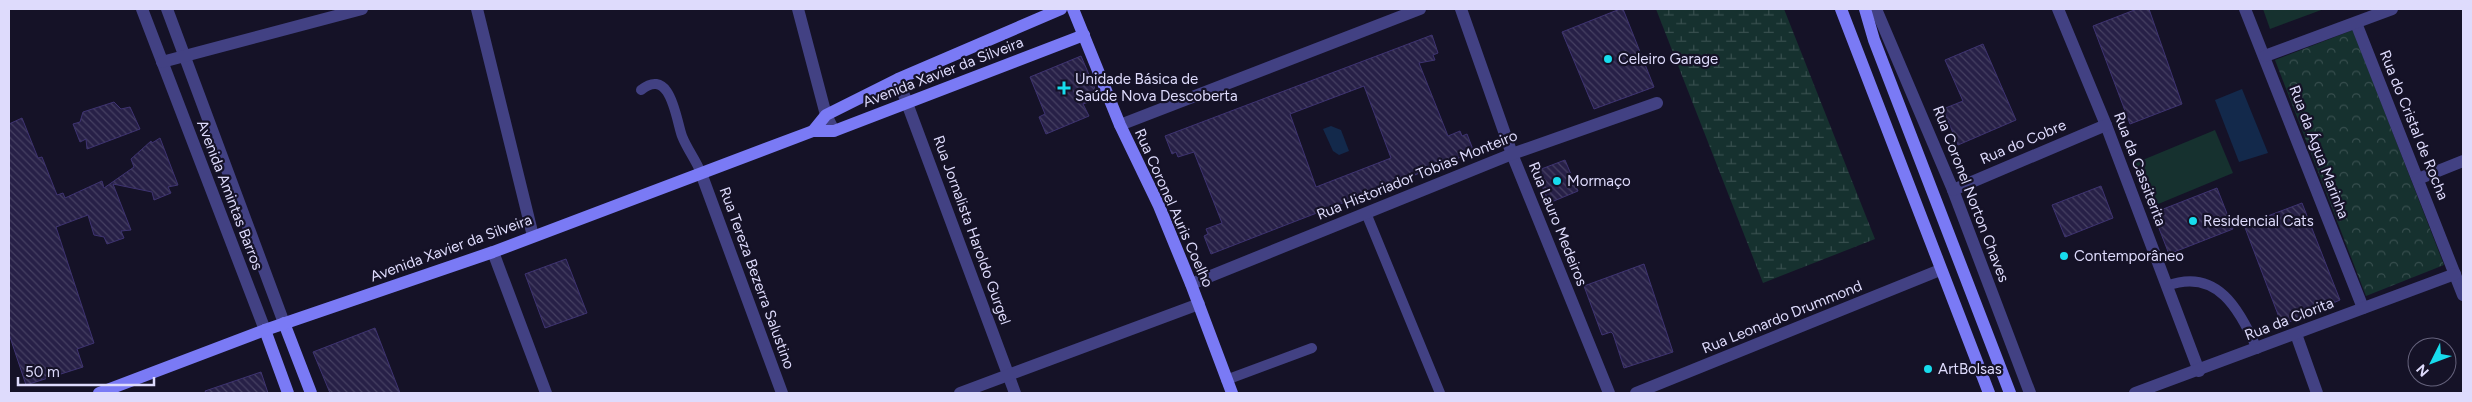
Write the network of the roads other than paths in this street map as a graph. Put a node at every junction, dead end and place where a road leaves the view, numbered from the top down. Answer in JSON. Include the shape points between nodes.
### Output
{"nodes":[{"id":1,"x":142,"y":9,"type":"edge"},
{"id":2,"x":166,"y":9,"type":"edge"},
{"id":3,"x":362,"y":9,"type":"edge"},
{"id":4,"x":477,"y":9,"type":"edge"},
{"id":5,"x":798,"y":9,"type":"edge"},
{"id":6,"x":1061,"y":9,"type":"edge"},
{"id":7,"x":1072,"y":9,"type":"edge"},
{"id":8,"x":1420,"y":9,"type":"edge"},
{"id":9,"x":1462,"y":9,"type":"edge"},
{"id":10,"x":1841,"y":9,"type":"edge"},
{"id":11,"x":1865,"y":9,"type":"edge"},
{"id":12,"x":1876,"y":9,"type":"edge"},
{"id":13,"x":2058,"y":9,"type":"edge"},
{"id":14,"x":2245,"y":9,"type":"edge"},
{"id":15,"x":2392,"y":9,"type":"edge"},
{"id":16,"x":319,"y":14,"type":"edge"},
{"id":17,"x":2356,"y":23,"type":"junction"},
{"id":18,"x":1084,"y":35,"type":"junction"},
{"id":19,"x":184,"y":54,"type":"junction"},
{"id":20,"x":2264,"y":56,"type":"junction"},
{"id":21,"x":162,"y":62,"type":"junction"},
{"id":22,"x":898,"y":79,"type":"junction"},
{"id":23,"x":641,"y":90,"type":"dead end"},
{"id":24,"x":907,"y":103,"type":"junction"},
{"id":25,"x":1658,"y":103,"type":"dead end"},
{"id":26,"x":826,"y":114,"type":"junction"},
{"id":27,"x":1120,"y":125,"type":"junction"},
{"id":28,"x":2106,"y":125,"type":"junction"},
{"id":29,"x":834,"y":131,"type":"junction"},
{"id":30,"x":813,"y":132,"type":"junction"},
{"id":31,"x":1512,"y":154,"type":"junction"},
{"id":32,"x":2463,"y":161,"type":"edge"},
{"id":33,"x":700,"y":170,"type":"junction"},
{"id":34,"x":2418,"y":179,"type":"junction"},
{"id":35,"x":1954,"y":190,"type":"junction"},
{"id":36,"x":1366,"y":213,"type":"junction"},
{"id":37,"x":533,"y":236,"type":"junction"},
{"id":38,"x":493,"y":252,"type":"junction"},
{"id":39,"x":1940,"y":270,"type":"junction"},
{"id":40,"x":2455,"y":274,"type":"junction"},
{"id":41,"x":1191,"y":284,"type":"junction"},
{"id":42,"x":2167,"y":286,"type":"junction"},
{"id":43,"x":2463,"y":295,"type":"edge"},
{"id":44,"x":1199,"y":304,"type":"junction"},
{"id":45,"x":2363,"y":308,"type":"junction"},
{"id":46,"x":284,"y":323,"type":"junction"},
{"id":47,"x":265,"y":330,"type":"junction"},
{"id":48,"x":2296,"y":334,"type":"junction"},
{"id":49,"x":1312,"y":348,"type":"dead end"},
{"id":50,"x":2257,"y":348,"type":"junction"},
{"id":51,"x":2199,"y":371,"type":"junction"},
{"id":52,"x":1008,"y":374,"type":"junction"},
{"id":53,"x":1226,"y":380,"type":"junction"},
{"id":54,"x":100,"y":393,"type":"edge"},
{"id":55,"x":288,"y":393,"type":"edge"},
{"id":56,"x":311,"y":393,"type":"edge"},
{"id":57,"x":546,"y":393,"type":"edge"},
{"id":58,"x":782,"y":393,"type":"edge"},
{"id":59,"x":960,"y":393,"type":"edge"},
{"id":60,"x":1015,"y":393,"type":"edge"},
{"id":61,"x":1232,"y":393,"type":"edge"},
{"id":62,"x":1440,"y":393,"type":"edge"},
{"id":63,"x":1609,"y":393,"type":"edge"},
{"id":64,"x":1636,"y":393,"type":"edge"},
{"id":65,"x":1988,"y":393,"type":"edge"},
{"id":66,"x":2010,"y":393,"type":"edge"},
{"id":67,"x":2030,"y":393,"type":"edge"},
{"id":68,"x":2135,"y":393,"type":"edge"},
{"id":69,"x":2316,"y":393,"type":"edge"}],
"edges":[{"from":1,"to":21,"type":"street","name":"Avenida Amintas Barros"},
{"from":2,"to":19,"type":"street","name":"Avenida Amintas Barros"},
{"from":3,"to":16,"type":"street"},
{"from":4,"to":37,"type":"street"},
{"from":5,"to":26,"type":"street"},
{"from":6,"to":22,"type":"street","name":"Avenida Xavier da Silveira"},
{"from":7,"to":18,"type":"street","name":"Rua Coronel Auris Coelho"},
{"from":8,"to":27,"type":"street"},
{"from":9,"to":31,"type":"street","name":"Rua Lauro Medeiros"},
{"from":10,"to":39,"type":"street"},
{"from":11,"to":66,"type":"street","via":[[1874,40]]},
{"from":12,"to":35,"type":"street","name":"Rua Coronel Norton Chaves"},
{"from":13,"to":28,"type":"street","name":"Rua da Cassiterita"},
{"from":14,"to":20,"type":"street","name":"Rua da Água Marinha"},
{"from":15,"to":17,"type":"street"},
{"from":16,"to":19,"type":"street"},
{"from":17,"to":20,"type":"street"},
{"from":17,"to":34,"type":"street","name":"Rua do Cristal de Rocha"},
{"from":18,"to":24,"type":"street","name":"Avenida Xavier da Silveira"},
{"from":18,"to":27,"type":"street","name":"Rua Coronel Auris Coelho"},
{"from":19,"to":21,"type":"street"},
{"from":19,"to":46,"type":"street","name":"Avenida Amintas Barros"},
{"from":20,"to":45,"type":"street","name":"Rua da Água Marinha"},
{"from":21,"to":47,"type":"street","name":"Avenida Amintas Barros"},
{"from":22,"to":24,"type":"street","name":"Rua Jornalista Haroldo Gurgel"},
{"from":22,"to":26,"type":"street","name":"Avenida Xavier da Silveira"},
{"from":23,"to":33,"type":"lane","via":[[648,84],[655,84],[668,93],[676,109],[681,133]]},
{"from":24,"to":29,"type":"street","name":"Avenida Xavier da Silveira"},
{"from":24,"to":52,"type":"street","name":"Rua Jornalista Haroldo Gurgel"},
{"from":25,"to":31,"type":"street","name":"Rua Historiador Tobias Monteiro"},
{"from":26,"to":29,"type":"street"},
{"from":26,"to":30,"type":"street","name":"Avenida Xavier da Silveira"},
{"from":27,"to":41,"type":"street","name":"Rua Coronel Auris Coelho","via":[[1159,206]]},
{"from":28,"to":35,"type":"street","name":"Rua do Cobre"},
{"from":28,"to":42,"type":"street","name":"Rua da Cassiterita"},
{"from":29,"to":30,"type":"street","name":"Avenida Xavier da Silveira"},
{"from":30,"to":33,"type":"street","name":"Avenida Xavier da Silveira"},
{"from":31,"to":36,"type":"street","name":"Rua Historiador Tobias Monteiro"},
{"from":31,"to":63,"type":"street","name":"Rua Lauro Medeiros"},
{"from":32,"to":34,"type":"street"},
{"from":33,"to":37,"type":"street","name":"Avenida Xavier da Silveira"},
{"from":33,"to":58,"type":"street","name":"Rua Tereza Bezerra Salustino"},
{"from":34,"to":40,"type":"street","name":"Rua do Cristal de Rocha"},
{"from":35,"to":67,"type":"street","name":"Rua Coronel Norton Chaves"},
{"from":36,"to":41,"type":"street","name":"Rua Historiador Tobias Monteiro"},
{"from":36,"to":62,"type":"lane"},
{"from":37,"to":38,"type":"street","name":"Avenida Xavier da Silveira"},
{"from":38,"to":46,"type":"street","name":"Avenida Xavier da Silveira"},
{"from":38,"to":57,"type":"street"},
{"from":39,"to":64,"type":"street","name":"Rua Leonardo Drummond"},
{"from":39,"to":65,"type":"street"},
{"from":40,"to":43,"type":"street","name":"Rua do Cristal de Rocha"},
{"from":40,"to":45,"type":"street","name":"Rua da Clorita"},
{"from":41,"to":44,"type":"street","name":"Rua Coronel Auris Coelho"},
{"from":42,"to":50,"type":"lane","via":[[2192,282],[2208,285],[2222,293],[2244,318]]},
{"from":42,"to":51,"type":"street","name":"Rua da Cassiterita"},
{"from":44,"to":52,"type":"street"},
{"from":44,"to":53,"type":"street","name":"Rua Coronel Auris Coelho"},
{"from":45,"to":48,"type":"street","name":"Rua da Clorita"},
{"from":46,"to":47,"type":"street","name":"Avenida Xavier da Silveira"},
{"from":46,"to":56,"type":"street","name":"Avenida Amintas Barros"},
{"from":47,"to":54,"type":"street","name":"Avenida Xavier da Silveira"},
{"from":47,"to":55,"type":"street","name":"Avenida Amintas Barros"},
{"from":48,"to":50,"type":"street","name":"Rua da Clorita"},
{"from":48,"to":69,"type":"street"},
{"from":49,"to":53,"type":"lane"},
{"from":50,"to":51,"type":"street","name":"Rua da Clorita"},
{"from":51,"to":68,"type":"street","name":"Rua da Clorita"},
{"from":52,"to":59,"type":"street"},
{"from":52,"to":60,"type":"street","name":"Rua Jornalista Haroldo Gurgel"},
{"from":53,"to":61,"type":"street","name":"Rua Coronel Auris Coelho"}]}
